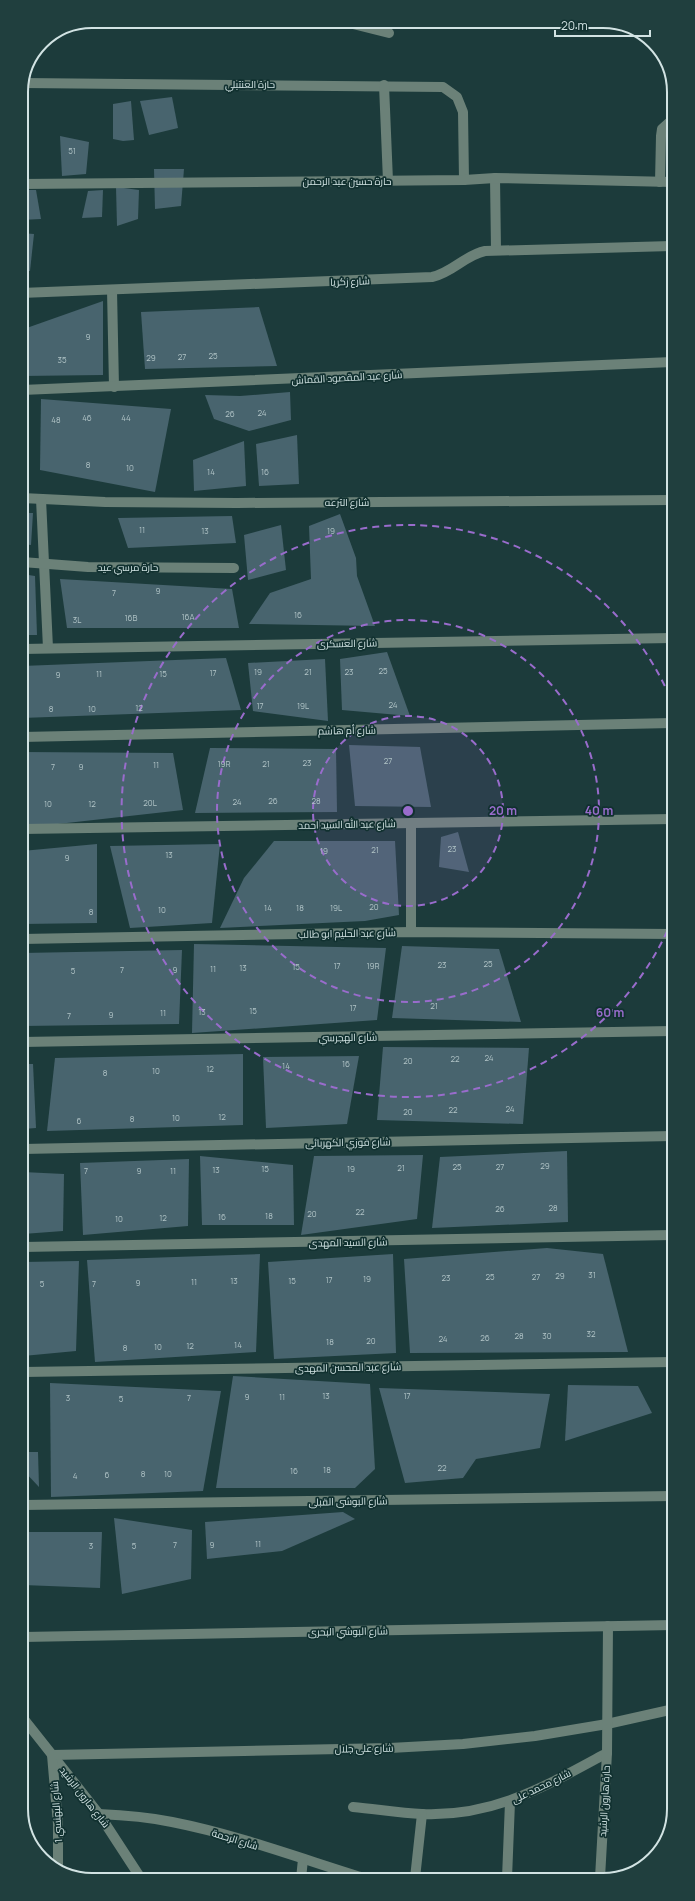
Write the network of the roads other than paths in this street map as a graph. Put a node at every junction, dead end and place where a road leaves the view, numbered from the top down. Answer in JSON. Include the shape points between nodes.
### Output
{"nodes":[{"id":1,"x":369,"y":28,"type":"edge"},
{"id":2,"x":389,"y":33,"type":"dead end"},
{"id":3,"x":29,"y":83,"type":"edge"},
{"id":4,"x":384,"y":85,"type":"junction"},
{"id":5,"x":667,"y":124,"type":"edge"},
{"id":6,"x":495,"y":178,"type":"junction"},
{"id":7,"x":464,"y":180,"type":"junction"},
{"id":8,"x":388,"y":181,"type":"junction"},
{"id":9,"x":660,"y":182,"type":"junction"},
{"id":10,"x":667,"y":182,"type":"edge"},
{"id":11,"x":28,"y":184,"type":"edge"},
{"id":12,"x":667,"y":246,"type":"edge"},
{"id":13,"x":496,"y":250,"type":"junction"},
{"id":14,"x":112,"y":290,"type":"junction"},
{"id":15,"x":28,"y":293,"type":"edge"},
{"id":16,"x":667,"y":362,"type":"edge"},
{"id":17,"x":114,"y":387,"type":"junction"},
{"id":18,"x":28,"y":390,"type":"edge"},
{"id":19,"x":28,"y":498,"type":"edge"},
{"id":20,"x":41,"y":499,"type":"junction"},
{"id":21,"x":667,"y":500,"type":"edge"},
{"id":22,"x":28,"y":563,"type":"edge"},
{"id":23,"x":44,"y":565,"type":"junction"},
{"id":24,"x":234,"y":568,"type":"dead end"},
{"id":25,"x":667,"y":638,"type":"edge"},
{"id":26,"x":48,"y":648,"type":"junction"},
{"id":27,"x":28,"y":649,"type":"edge"},
{"id":28,"x":667,"y":723,"type":"edge"},
{"id":29,"x":28,"y":737,"type":"edge"},
{"id":30,"x":667,"y":819,"type":"edge"},
{"id":31,"x":411,"y":823,"type":"junction"},
{"id":32,"x":28,"y":829,"type":"edge"},
{"id":33,"x":411,"y":932,"type":"junction"},
{"id":34,"x":667,"y":934,"type":"edge"},
{"id":35,"x":28,"y":939,"type":"edge"},
{"id":36,"x":667,"y":1031,"type":"edge"},
{"id":37,"x":28,"y":1042,"type":"edge"},
{"id":38,"x":667,"y":1136,"type":"edge"},
{"id":39,"x":28,"y":1149,"type":"edge"},
{"id":40,"x":667,"y":1235,"type":"edge"},
{"id":41,"x":28,"y":1247,"type":"edge"},
{"id":42,"x":667,"y":1362,"type":"edge"},
{"id":43,"x":28,"y":1372,"type":"edge"},
{"id":44,"x":667,"y":1496,"type":"edge"},
{"id":45,"x":28,"y":1505,"type":"edge"},
{"id":46,"x":667,"y":1625,"type":"edge"},
{"id":47,"x":608,"y":1626,"type":"junction"},
{"id":48,"x":28,"y":1637,"type":"edge"},
{"id":49,"x":667,"y":1711,"type":"edge"},
{"id":50,"x":28,"y":1724,"type":"edge"},
{"id":51,"x":607,"y":1724,"type":"junction"},
{"id":52,"x":607,"y":1753,"type":"junction"},
{"id":53,"x":52,"y":1755,"type":"junction"},
{"id":54,"x":510,"y":1802,"type":"junction"},
{"id":55,"x":353,"y":1807,"type":"dead end"},
{"id":56,"x":99,"y":1814,"type":"junction"},
{"id":57,"x":422,"y":1814,"type":"junction"},
{"id":58,"x":303,"y":1859,"type":"junction"},
{"id":59,"x":58,"y":1863,"type":"edge"},
{"id":60,"x":137,"y":1873,"type":"edge"},
{"id":61,"x":302,"y":1873,"type":"edge"},
{"id":62,"x":348,"y":1873,"type":"edge"},
{"id":63,"x":416,"y":1873,"type":"edge"},
{"id":64,"x":507,"y":1873,"type":"edge"},
{"id":65,"x":600,"y":1873,"type":"edge"}],
"edges":[{"from":1,"to":2,"type":"street"},
{"from":3,"to":4,"type":"street","name":"حارة العنتبلي"},
{"from":4,"to":7,"type":"street","name":"حارة العنتبلي","via":[[443,87],[457,97],[463,112]]},
{"from":4,"to":8,"type":"street"},
{"from":5,"to":9,"type":"street","via":[[662,129],[661,136]]},
{"from":6,"to":7,"type":"street","name":"حارة حسين عبد الرحمن"},
{"from":6,"to":9,"type":"street","name":"حارة حسين عبد الرحمن"},
{"from":6,"to":13,"type":"street"},
{"from":7,"to":8,"type":"street","name":"حارة حسين عبد الرحمن"},
{"from":8,"to":11,"type":"street","name":"حارة حسين عبد الرحمن"},
{"from":9,"to":10,"type":"street","name":"حارة حسين عبد الرحمن"},
{"from":12,"to":13,"type":"street","name":"شارع زكريا"},
{"from":13,"to":14,"type":"street","name":"شارع زكريا","via":[[474,254],[441,275],[432,277]]},
{"from":14,"to":15,"type":"street","name":"شارع زكريا"},
{"from":14,"to":17,"type":"street"},
{"from":16,"to":17,"type":"street","name":"شارع عبد المقصود القماش"},
{"from":17,"to":18,"type":"street","name":"شارع عبد المقصود القماش"},
{"from":19,"to":20,"type":"street","name":"شارع الترعه"},
{"from":20,"to":21,"type":"street","name":"شارع الترعه","via":[[237,503]]},
{"from":20,"to":23,"type":"street"},
{"from":22,"to":23,"type":"street","name":"حارة مرسي عيد"},
{"from":23,"to":24,"type":"street","name":"حارة مرسي عيد"},
{"from":23,"to":26,"type":"street"},
{"from":25,"to":26,"type":"street","name":"شارع العسكرى"},
{"from":26,"to":27,"type":"street","name":"شارع العسكرى"},
{"from":28,"to":29,"type":"street","name":"شارع أم هاشم"},
{"from":30,"to":31,"type":"street","name":"شارع عبد الله السيد احمد"},
{"from":31,"to":32,"type":"street","name":"شارع عبد الله السيد احمد"},
{"from":31,"to":33,"type":"street"},
{"from":33,"to":34,"type":"street","name":"شارع عبد الحليم ابو طالب"},
{"from":33,"to":35,"type":"street","name":"شارع عبد الحليم ابو طالب"},
{"from":36,"to":37,"type":"street","name":"شارع الهجرسي"},
{"from":38,"to":39,"type":"street","name":"شارع فوزي الكهربائى"},
{"from":40,"to":41,"type":"street","name":"شارع السيد المهدى"},
{"from":42,"to":43,"type":"street","name":"شارع عبد المحسن المهدى"},
{"from":44,"to":45,"type":"street","name":"شارع البوشى القبلى"},
{"from":46,"to":47,"type":"street","name":"شارع البوشي البحرى"},
{"from":47,"to":48,"type":"street","name":"شارع البوشي البحرى"},
{"from":47,"to":51,"type":"street","name":"حارة هارون الرشيد"},
{"from":49,"to":51,"type":"street","name":"شارع على جلال"},
{"from":50,"to":53,"type":"street","name":"شارع هارون الرشيد"},
{"from":51,"to":52,"type":"street","name":"حارة هارون الرشيد"},
{"from":51,"to":53,"type":"street","name":"شارع على جلال","via":[[535,1736],[390,1748]]},
{"from":52,"to":54,"type":"street","name":"شارع محمد على"},
{"from":52,"to":65,"type":"street","name":"حارة هارون الرشيد"},
{"from":53,"to":56,"type":"street","name":"شارع هارون الرشيد"},
{"from":53,"to":59,"type":"street","name":"شارع البهنسي 1","via":[[58,1824]]},
{"from":54,"to":57,"type":"street","name":"شارع محمد على","via":[[455,1813]]},
{"from":54,"to":64,"type":"street"},
{"from":55,"to":57,"type":"street","name":"شارع محمد على"},
{"from":56,"to":58,"type":"street","name":"شارع الرحمة","via":[[171,1821]]},
{"from":56,"to":60,"type":"street","name":"شارع هارون الرشيد"},
{"from":57,"to":63,"type":"street"},
{"from":58,"to":61,"type":"street"},
{"from":58,"to":62,"type":"street","name":"شارع الرحمة"}]}
